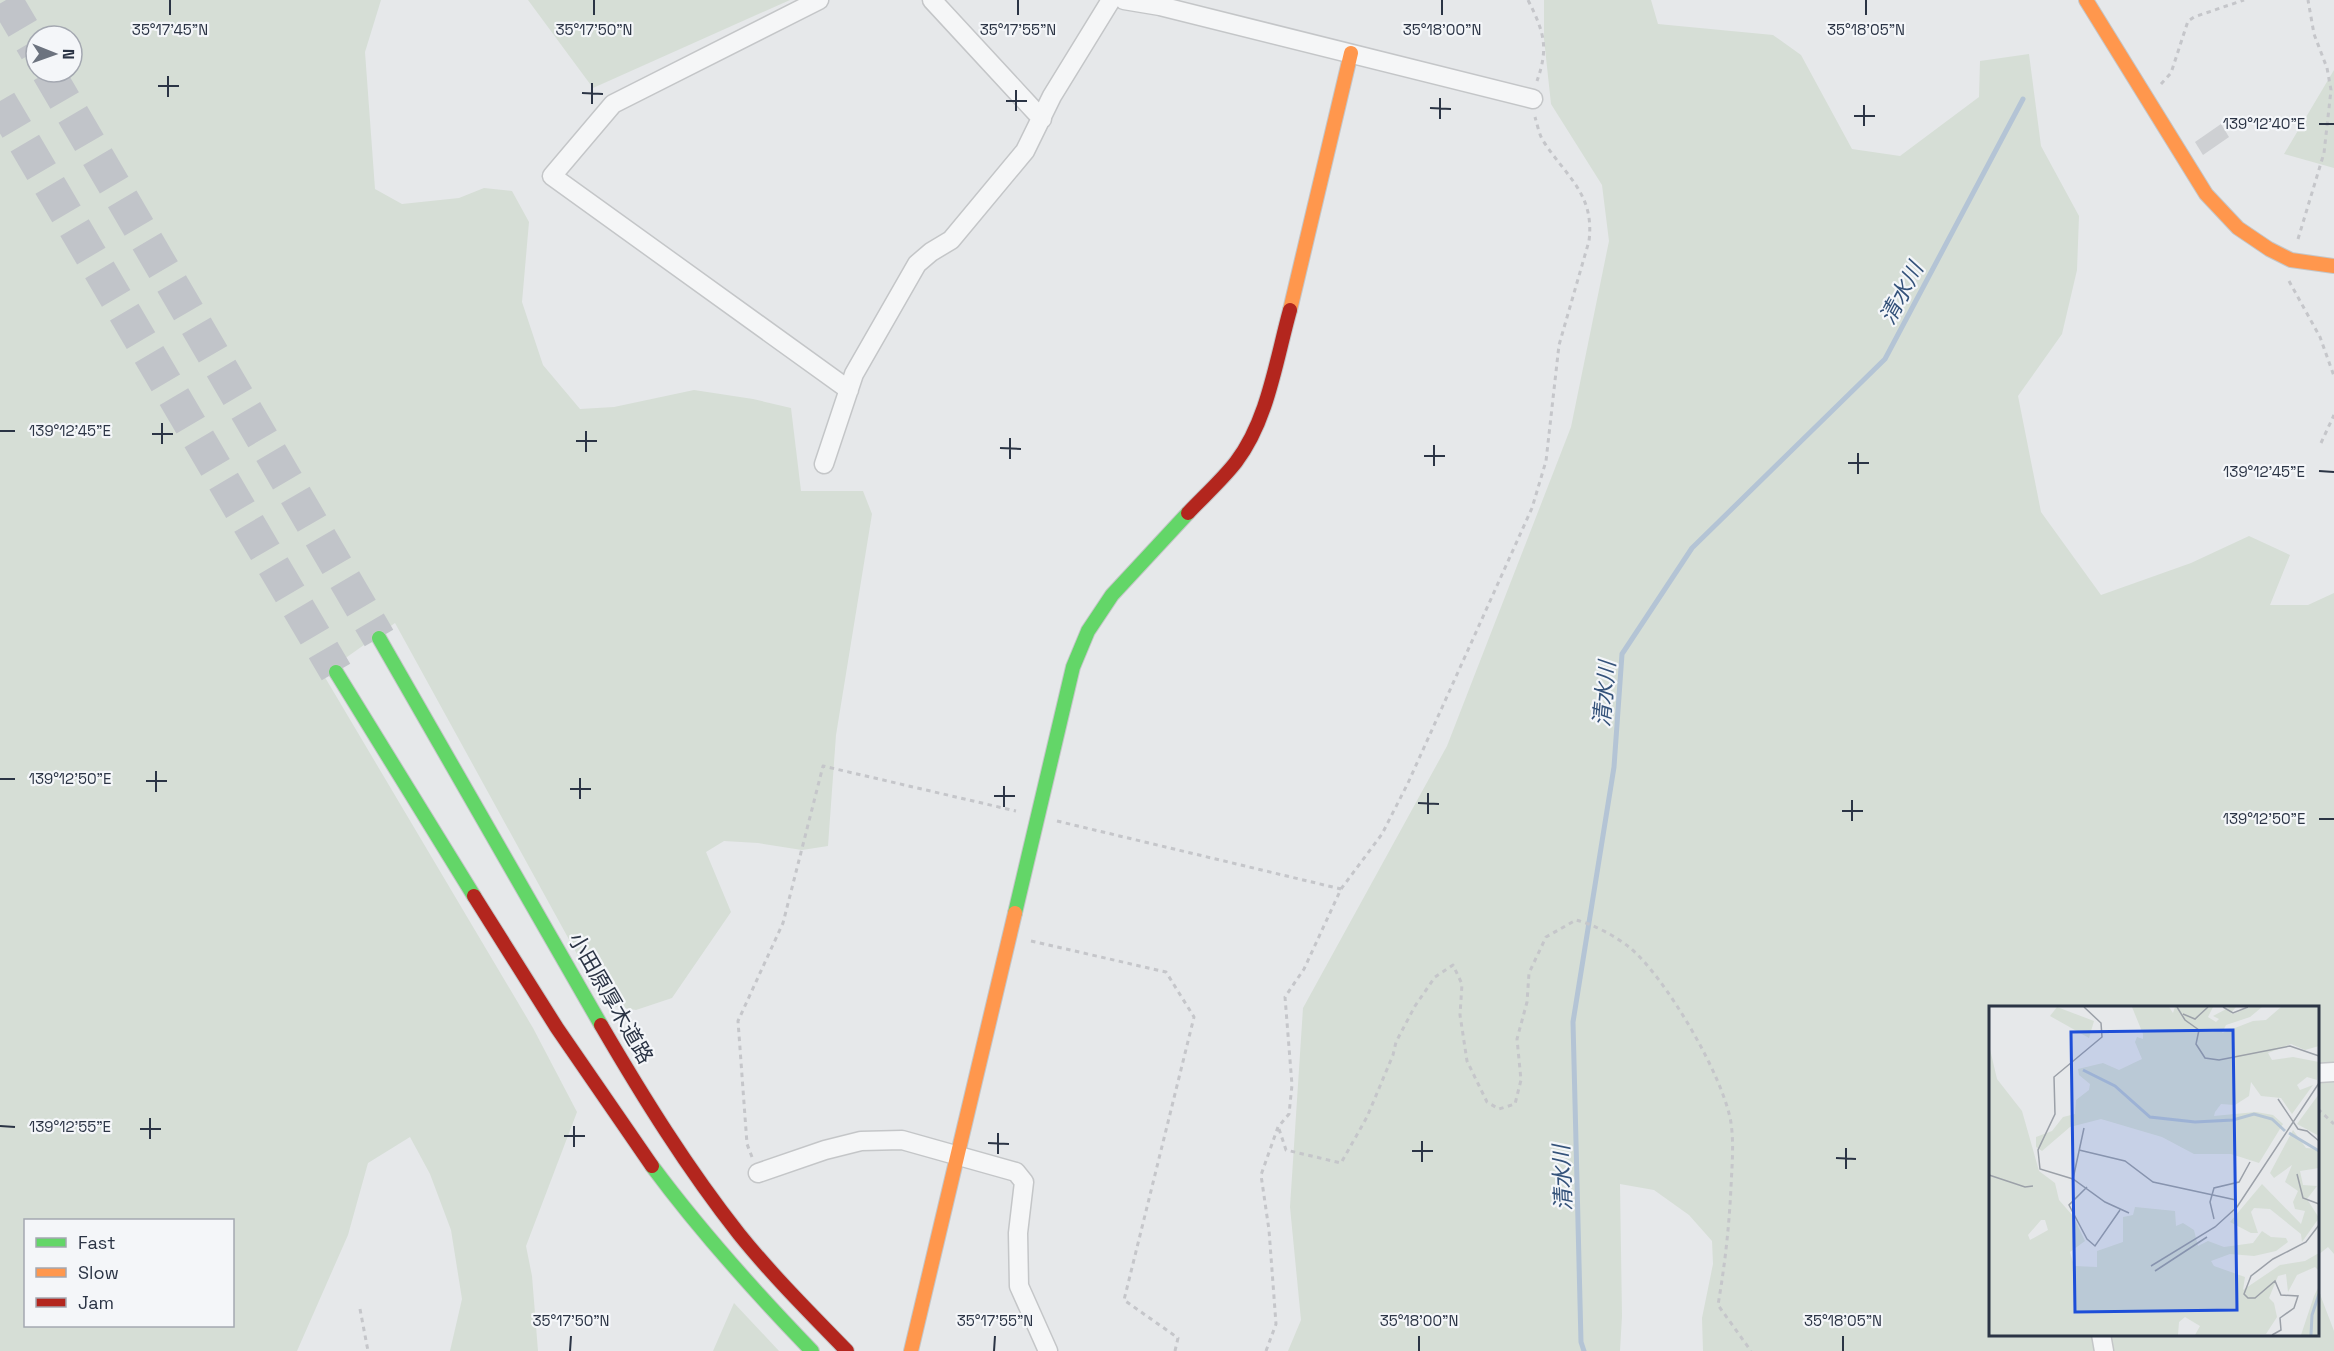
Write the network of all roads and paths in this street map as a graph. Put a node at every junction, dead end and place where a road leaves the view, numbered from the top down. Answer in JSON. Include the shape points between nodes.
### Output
{"nodes":[{"id":1,"x":819,"y":0,"type":"edge"},
{"id":2,"x":932,"y":0,"type":"edge"},
{"id":3,"x":1110,"y":0,"type":"edge"},
{"id":4,"x":1124,"y":0,"type":"edge"},
{"id":5,"x":1528,"y":0,"type":"edge"},
{"id":6,"x":2086,"y":0,"type":"edge"},
{"id":7,"x":2244,"y":0,"type":"edge"},
{"id":8,"x":2308,"y":0,"type":"edge"},
{"id":9,"x":1350,"y":53,"type":"junction"},
{"id":10,"x":2145,"y":98,"type":"junction"},
{"id":11,"x":1533,"y":99,"type":"junction"},
{"id":12,"x":1042,"y":119,"type":"junction"},
{"id":13,"x":2291,"y":260,"type":"junction"},
{"id":14,"x":2334,"y":266,"type":"edge"},
{"id":15,"x":2286,"y":278,"type":"dead end"},
{"id":16,"x":2334,"y":376,"type":"edge"},
{"id":17,"x":849,"y":390,"type":"junction"},
{"id":18,"x":2334,"y":415,"type":"edge"},
{"id":19,"x":2321,"y":443,"type":"dead end"},
{"id":20,"x":824,"y":464,"type":"dead end"},
{"id":21,"x":379,"y":638,"type":"tunnel mouth"},
{"id":22,"x":336,"y":672,"type":"tunnel mouth"},
{"id":23,"x":1038,"y":816,"type":"junction"},
{"id":24,"x":1341,"y":889,"type":"junction"},
{"id":25,"x":1009,"y":935,"type":"junction"},
{"id":26,"x":2334,"y":1072,"type":"edge"},
{"id":27,"x":2319,"y":1073,"type":"edge"},
{"id":28,"x":2319,"y":1109,"type":"edge"},
{"id":29,"x":2334,"y":1124,"type":"edge"},
{"id":30,"x":1278,"y":1127,"type":"junction"},
{"id":31,"x":958,"y":1155,"type":"junction"},
{"id":32,"x":758,"y":1173,"type":"joint"},
{"id":33,"x":360,"y":1309,"type":"dead end"},
{"id":34,"x":2101,"y":1336,"type":"edge"},
{"id":35,"x":368,"y":1351,"type":"edge"},
{"id":36,"x":812,"y":1351,"type":"edge"},
{"id":37,"x":847,"y":1351,"type":"edge"},
{"id":38,"x":911,"y":1351,"type":"edge"},
{"id":39,"x":1048,"y":1351,"type":"edge"},
{"id":40,"x":1175,"y":1351,"type":"edge"},
{"id":41,"x":1266,"y":1351,"type":"edge"},
{"id":42,"x":1751,"y":1351,"type":"edge"},
{"id":43,"x":2104,"y":1351,"type":"edge"}],
"edges":[{"from":1,"to":17,"type":"street","via":[[613,104],[552,176]]},
{"from":2,"to":12,"type":"street"},
{"from":3,"to":12,"type":"street"},
{"from":4,"to":9,"type":"street"},
{"from":5,"to":11,"type":"path","via":[[1544,39]]},
{"from":6,"to":10,"type":"main road"},
{"from":7,"to":10,"type":"path","via":[[2188,21],[2171,73]]},
{"from":8,"to":13,"type":"path","via":[[2331,90],[2329,122],[2324,153]]},
{"from":9,"to":11,"type":"street"},
{"from":9,"to":23,"type":"main road","via":[[1295,291],[1253,434],[1236,462],[1112,595],[1089,631],[1073,667]]},
{"from":10,"to":13,"type":"main road","via":[[2206,194],[2238,228]]},
{"from":11,"to":24,"type":"path","via":[[1541,138],[1587,205],[1590,228],[1559,345],[1546,461],[1532,508],[1408,783],[1382,834]]},
{"from":12,"to":17,"type":"street","via":[[1025,151],[951,240],[917,264],[854,374]]},
{"from":13,"to":14,"type":"main road"},
{"from":15,"to":16,"type":"path","via":[[2320,337]]},
{"from":17,"to":20,"type":"street"},
{"from":18,"to":19,"type":"path"},
{"from":21,"to":37,"type":"main road","name":"小田原厚木道路","via":[[647,1102],[739,1234]]},
{"from":22,"to":36,"type":"main road","via":[[545,1012],[626,1131],[718,1252]]},
{"from":23,"to":24,"type":"path"},
{"from":23,"to":25,"type":"main road"},
{"from":23,"to":32,"type":"path","via":[[823,766],[783,923],[738,1021],[747,1144]]},
{"from":24,"to":30,"type":"path","via":[[1304,969],[1285,996],[1292,1085],[1289,1114]]},
{"from":25,"to":31,"type":"main road"},
{"from":25,"to":40,"type":"path","via":[[1166,972],[1194,1017],[1124,1300],[1178,1338]]},
{"from":26,"to":27,"type":"street"},
{"from":28,"to":29,"type":"path"},
{"from":30,"to":41,"type":"path","via":[[1261,1175],[1276,1324]]},
{"from":30,"to":42,"type":"path","via":[[1286,1150],[1341,1163],[1367,1117],[1396,1041],[1415,1006],[1435,977],[1453,965],[1462,984],[1460,1015],[1467,1060],[1487,1102],[1499,1109],[1515,1104],[1521,1080],[1517,1039],[1527,1002],[1529,973],[1546,937],[1576,920],[1587,922],[1629,947],[1667,988],[1707,1058],[1725,1100],[1733,1145],[1728,1245],[1718,1305]]},
{"from":31,"to":32,"type":"street","via":[[902,1140],[861,1141]]},
{"from":31,"to":38,"type":"main road"},
{"from":31,"to":39,"type":"street","via":[[1016,1172],[1024,1182],[1018,1233],[1019,1286]]},
{"from":33,"to":35,"type":"path"},
{"from":34,"to":43,"type":"street"}]}
